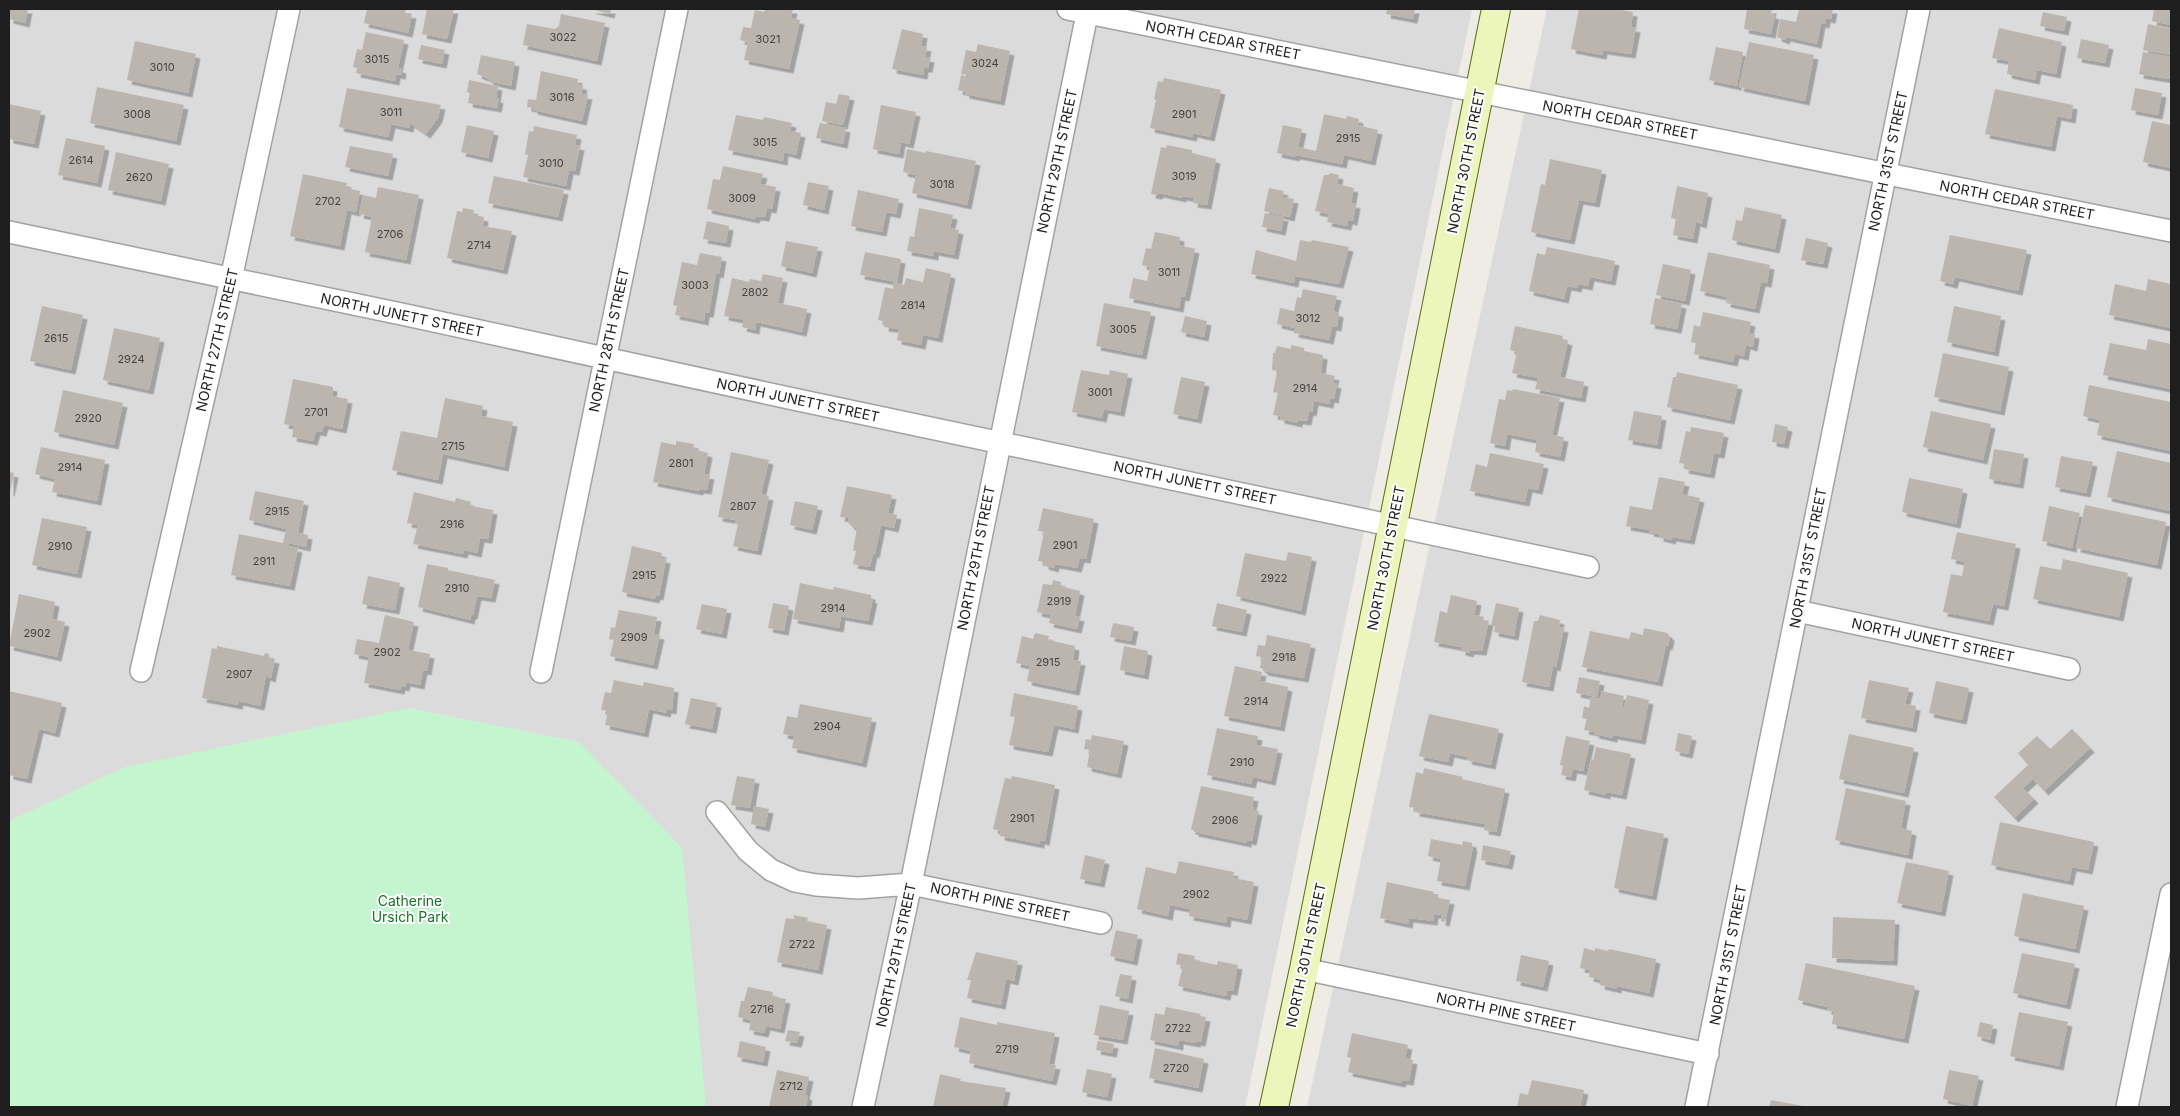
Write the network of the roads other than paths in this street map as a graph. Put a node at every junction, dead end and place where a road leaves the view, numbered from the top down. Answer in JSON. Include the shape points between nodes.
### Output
{"nodes":[{"id":1,"x":289,"y":9,"type":"edge"},
{"id":2,"x":677,"y":9,"type":"edge"},
{"id":3,"x":1496,"y":9,"type":"edge"},
{"id":4,"x":1919,"y":9,"type":"edge"},
{"id":5,"x":1081,"y":10,"type":"edge"},
{"id":6,"x":1480,"y":92,"type":"junction"},
{"id":7,"x":1885,"y":174,"type":"junction"},
{"id":8,"x":2171,"y":231,"type":"edge"},
{"id":9,"x":9,"y":232,"type":"edge"},
{"id":10,"x":231,"y":279,"type":"junction"},
{"id":11,"x":606,"y":358,"type":"junction"},
{"id":12,"x":999,"y":442,"type":"junction"},
{"id":13,"x":1393,"y":526,"type":"junction"},
{"id":14,"x":1588,"y":567,"type":"dead end"},
{"id":15,"x":1797,"y":611,"type":"junction"},
{"id":16,"x":2070,"y":669,"type":"dead end"},
{"id":17,"x":141,"y":671,"type":"dead end"},
{"id":18,"x":541,"y":672,"type":"dead end"},
{"id":19,"x":717,"y":812,"type":"dead end"},
{"id":20,"x":911,"y":884,"type":"junction"},
{"id":21,"x":2171,"y":894,"type":"edge"},
{"id":22,"x":1101,"y":923,"type":"dead end"},
{"id":23,"x":1304,"y":969,"type":"junction"},
{"id":24,"x":1708,"y":1054,"type":"junction"},
{"id":25,"x":863,"y":1107,"type":"edge"},
{"id":26,"x":1274,"y":1107,"type":"edge"},
{"id":27,"x":1696,"y":1107,"type":"edge"},
{"id":28,"x":2127,"y":1107,"type":"edge"}],
"edges":[{"from":1,"to":10,"type":"street","name":"NORTH 27TH STREET"},
{"from":2,"to":11,"type":"street","name":"NORTH 28TH STREET"},
{"from":3,"to":6,"type":"main road","name":"NORTH 30TH STREET"},
{"from":4,"to":7,"type":"street","name":"NORTH 31ST STREET"},
{"from":5,"to":6,"type":"street","name":"NORTH CEDAR STREET"},
{"from":5,"to":12,"type":"street","name":"NORTH 29TH STREET"},
{"from":6,"to":7,"type":"street","name":"NORTH CEDAR STREET"},
{"from":6,"to":13,"type":"main road","name":"NORTH 30TH STREET"},
{"from":7,"to":8,"type":"street","name":"NORTH CEDAR STREET"},
{"from":7,"to":15,"type":"street","name":"NORTH 31ST STREET"},
{"from":9,"to":10,"type":"street","name":"NORTH JUNETT STREET"},
{"from":10,"to":11,"type":"street","name":"NORTH JUNETT STREET"},
{"from":10,"to":17,"type":"street","name":"NORTH 27TH STREET"},
{"from":11,"to":12,"type":"street","name":"NORTH JUNETT STREET"},
{"from":11,"to":18,"type":"street","name":"NORTH 28TH STREET"},
{"from":12,"to":13,"type":"street","name":"NORTH JUNETT STREET"},
{"from":12,"to":20,"type":"street","name":"NORTH 29TH STREET"},
{"from":13,"to":14,"type":"street","name":"NORTH JUNETT STREET"},
{"from":13,"to":23,"type":"main road","name":"NORTH 30TH STREET"},
{"from":15,"to":16,"type":"street","name":"NORTH JUNETT STREET"},
{"from":15,"to":24,"type":"street","name":"NORTH 31ST STREET"},
{"from":19,"to":20,"type":"street","name":"NORTH PINE STREET","via":[[748,851],[781,876],[816,885],[858,888]]},
{"from":20,"to":22,"type":"street","name":"NORTH PINE STREET"},
{"from":20,"to":25,"type":"street","name":"NORTH 29TH STREET"},
{"from":21,"to":28,"type":"street"},
{"from":23,"to":24,"type":"street","name":"NORTH PINE STREET"},
{"from":23,"to":26,"type":"main road","name":"NORTH 30TH STREET"},
{"from":24,"to":27,"type":"street","name":"NORTH 31ST STREET"}]}
